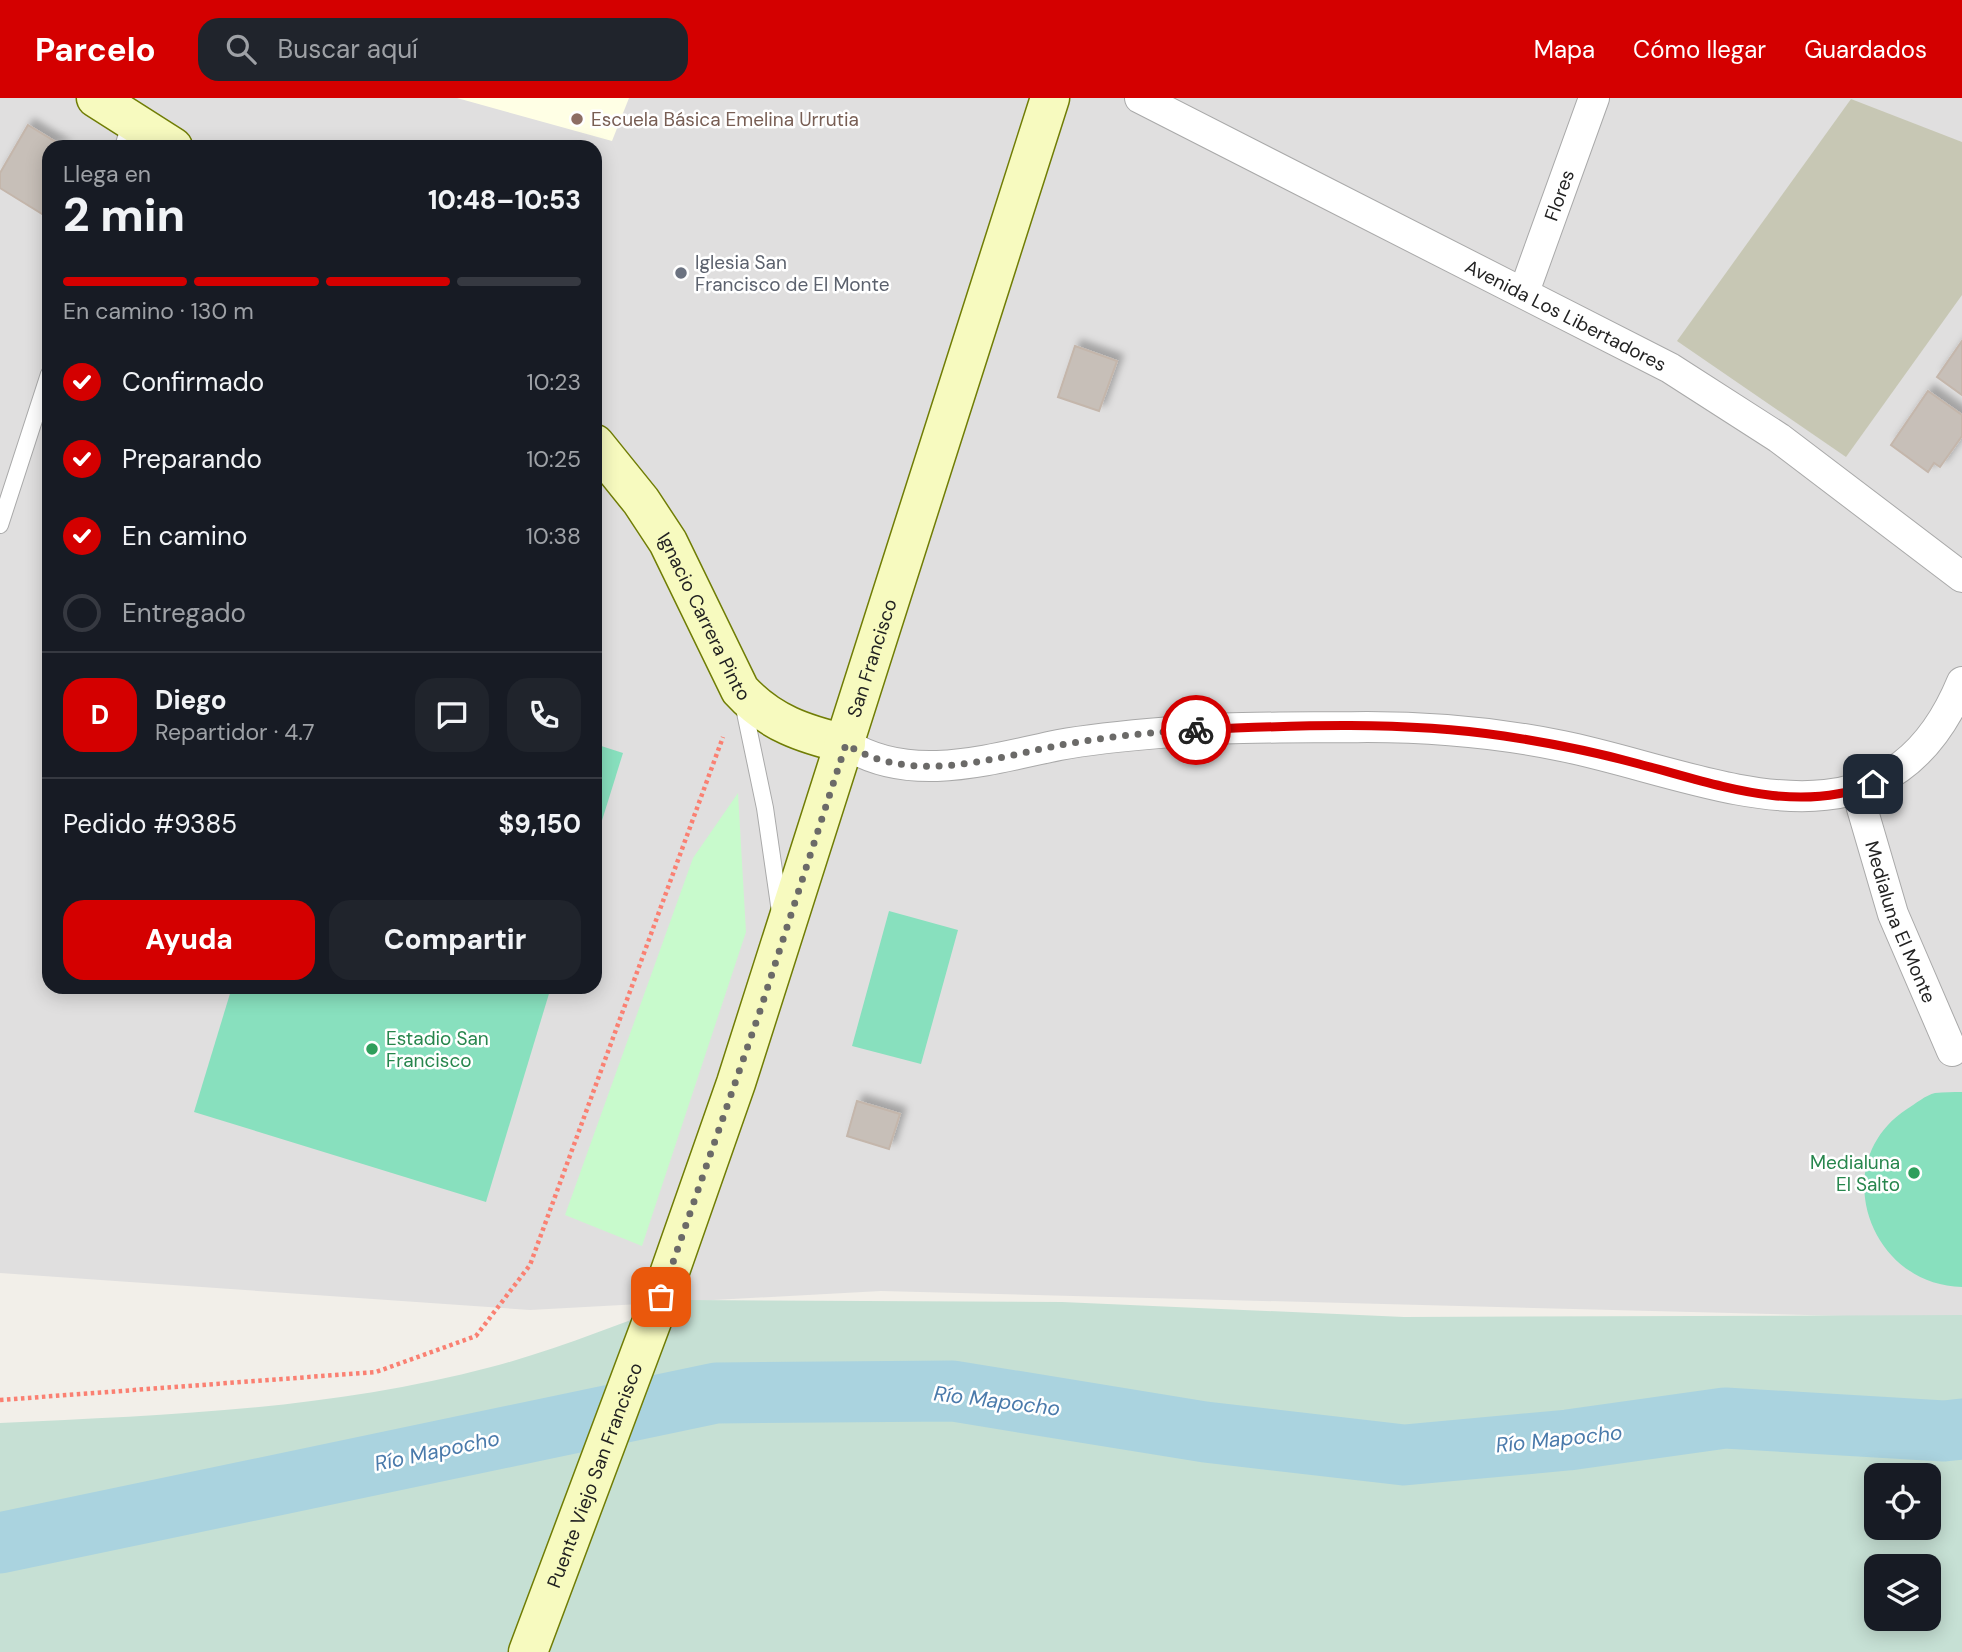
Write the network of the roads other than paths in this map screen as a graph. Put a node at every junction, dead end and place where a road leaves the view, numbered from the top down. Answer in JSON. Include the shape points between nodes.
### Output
{"nodes":[{"id":1,"x":96,"y":98,"type":"edge"},
{"id":2,"x":1050,"y":98,"type":"edge"},
{"id":3,"x":1140,"y":98,"type":"edge"},
{"id":4,"x":1594,"y":98,"type":"edge"},
{"id":5,"x":127,"y":134,"type":"edge"},
{"id":6,"x":148,"y":140,"type":"edge"},
{"id":7,"x":1524,"y":292,"type":"junction"},
{"id":8,"x":42,"y":396,"type":"edge"},
{"id":9,"x":602,"y":453,"type":"edge"},
{"id":10,"x":0,"y":525,"type":"edge"},
{"id":11,"x":1962,"y":577,"type":"edge"},
{"id":12,"x":1962,"y":682,"type":"edge"},
{"id":13,"x":740,"y":690,"type":"junction"},
{"id":14,"x":846,"y":744,"type":"junction"},
{"id":15,"x":1857,"y":791,"type":"junction"},
{"id":16,"x":784,"y":939,"type":"junction"},
{"id":17,"x":1952,"y":1051,"type":"dead end"},
{"id":18,"x":661,"y":1297,"type":"joint"},
{"id":19,"x":528,"y":1652,"type":"edge"}],
"edges":[{"from":1,"to":5,"type":"main road"},
{"from":2,"to":14,"type":"main road","name":"San Francisco"},
{"from":3,"to":7,"type":"street","name":"Avenida Los Libertadores"},
{"from":4,"to":7,"type":"street","name":"Flores"},
{"from":5,"to":6,"type":"main road"},
{"from":7,"to":11,"type":"street","name":"Avenida Los Libertadores","via":[[1731,404]]},
{"from":8,"to":10,"type":"lane"},
{"from":9,"to":13,"type":"main road","name":"Ignacio Carrera Pinto","via":[[668,542]]},
{"from":12,"to":15,"type":"street","via":[[1944,719],[1911,760]]},
{"from":13,"to":14,"type":"main road","name":"Ignacio Carrera Pinto","via":[[789,728]]},
{"from":13,"to":16,"type":"lane","via":[[765,808]]},
{"from":14,"to":15,"type":"street","via":[[870,758],[894,764],[951,765],[1175,731],[1420,729],[1561,746],[1743,793],[1817,796]]},
{"from":14,"to":16,"type":"main road","name":"San Francisco"},
{"from":15,"to":17,"type":"street","name":"Medialuna El Monte","via":[[1893,914]]},
{"from":16,"to":18,"type":"main road","name":"San Francisco"},
{"from":18,"to":19,"type":"main road","name":"Puente Viejo San Francisco"}]}
